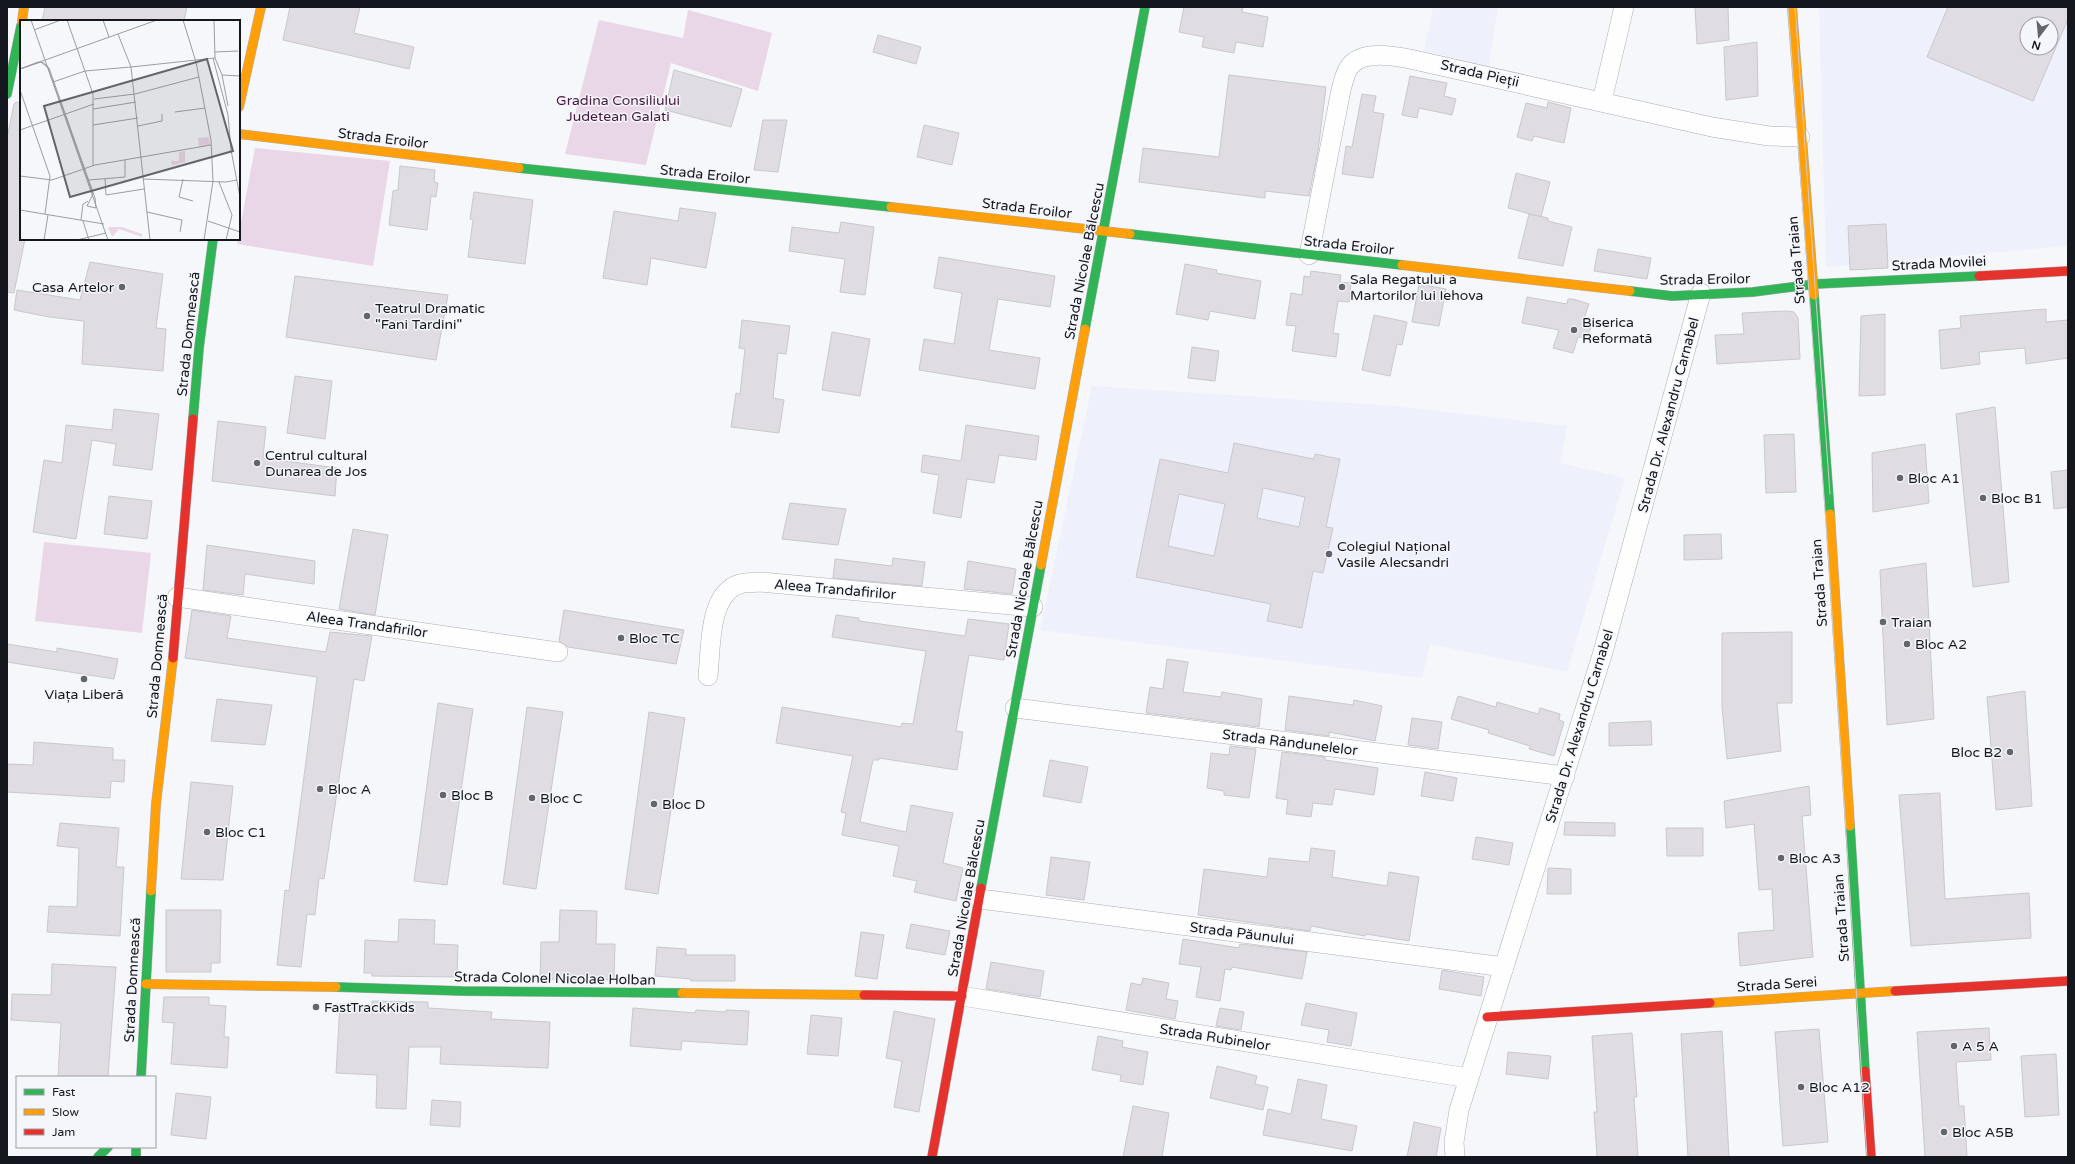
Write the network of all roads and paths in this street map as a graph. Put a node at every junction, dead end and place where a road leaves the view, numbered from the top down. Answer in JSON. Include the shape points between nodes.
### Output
{"nodes":[{"id":1,"x":24,"y":7,"type":"edge"},
{"id":2,"x":261,"y":7,"type":"edge"},
{"id":3,"x":1145,"y":7,"type":"edge"},
{"id":4,"x":1624,"y":7,"type":"edge"},
{"id":5,"x":1792,"y":7,"type":"edge"},
{"id":6,"x":22,"y":20,"type":"edge"},
{"id":7,"x":20,"y":31,"type":"edge"},
{"id":8,"x":7,"y":94,"type":"edge"},
{"id":9,"x":1602,"y":101,"type":"junction"},
{"id":10,"x":240,"y":102,"type":"edge"},
{"id":11,"x":240,"y":134,"type":"edge"},
{"id":12,"x":1800,"y":137,"type":"junction"},
{"id":13,"x":1105,"y":232,"type":"junction"},
{"id":14,"x":213,"y":240,"type":"edge"},
{"id":15,"x":1309,"y":255,"type":"junction"},
{"id":16,"x":2068,"y":271,"type":"edge"},
{"id":17,"x":1812,"y":284,"type":"junction"},
{"id":18,"x":1701,"y":293,"type":"junction"},
{"id":19,"x":177,"y":597,"type":"junction"},
{"id":20,"x":1033,"y":607,"type":"junction"},
{"id":21,"x":558,"y":652,"type":"dead end"},
{"id":22,"x":708,"y":676,"type":"dead end"},
{"id":23,"x":1015,"y":708,"type":"junction"},
{"id":24,"x":1564,"y":776,"type":"junction"},
{"id":25,"x":980,"y":899,"type":"junction"},
{"id":26,"x":1504,"y":967,"type":"junction"},
{"id":27,"x":2068,"y":982,"type":"edge"},
{"id":28,"x":146,"y":984,"type":"junction"},
{"id":29,"x":1860,"y":993,"type":"junction"},
{"id":30,"x":962,"y":996,"type":"junction"},
{"id":31,"x":1487,"y":1017,"type":"junction"},
{"id":32,"x":141,"y":1076,"type":"edge"},
{"id":33,"x":1468,"y":1078,"type":"junction"},
{"id":34,"x":107,"y":1148,"type":"edge"},
{"id":35,"x":98,"y":1157,"type":"edge"},
{"id":36,"x":932,"y":1157,"type":"edge"},
{"id":37,"x":1454,"y":1157,"type":"edge"},
{"id":38,"x":1871,"y":1157,"type":"edge"}],
"edges":[{"from":1,"to":6,"type":"street"},
{"from":2,"to":10,"type":"street"},
{"from":3,"to":13,"type":"street","name":"Strada Nicolae Bălcescu"},
{"from":4,"to":9,"type":"street"},
{"from":5,"to":12,"type":"street","name":"Strada Traian"},
{"from":7,"to":8,"type":"street"},
{"from":9,"to":12,"type":"street","name":"Strada Pieții","via":[[1712,127],[1769,136]]},
{"from":9,"to":15,"type":"street","name":"Strada Pieții","via":[[1403,57],[1377,56],[1356,61],[1349,67],[1341,90]]},
{"from":11,"to":13,"type":"street","name":"Strada Eroilor","via":[[573,174]]},
{"from":12,"to":17,"type":"street","name":"Strada Traian"},
{"from":13,"to":15,"type":"street","name":"Strada Eroilor"},
{"from":13,"to":20,"type":"street","name":"Strada Nicolae Bălcescu"},
{"from":14,"to":19,"type":"street","name":"Strada Domnească","via":[[199,348]]},
{"from":15,"to":18,"type":"street","name":"Strada Eroilor","via":[[1672,296]]},
{"from":16,"to":17,"type":"street","name":"Strada Movilei"},
{"from":17,"to":18,"type":"street","name":"Strada Eroilor","via":[[1753,292]]},
{"from":17,"to":29,"type":"street","name":"Strada Traian","via":[[1823,412]]},
{"from":18,"to":24,"type":"street","name":"Strada Dr. Alexandru Carnabel","via":[[1603,652]]},
{"from":19,"to":21,"type":"street","name":"Aleea Trandafirilor"},
{"from":19,"to":28,"type":"street","name":"Strada Domnească","via":[[155,817]]},
{"from":20,"to":22,"type":"street","name":"Aleea Trandafirilor","via":[[761,582],[739,584],[726,592],[716,608]]},
{"from":20,"to":23,"type":"street","name":"Strada Nicolae Bălcescu"},
{"from":23,"to":24,"type":"street","name":"Strada Rândunelelor"},
{"from":23,"to":25,"type":"street","name":"Strada Nicolae Bălcescu"},
{"from":24,"to":26,"type":"street","name":"Strada Dr. Alexandru Carnabel"},
{"from":25,"to":26,"type":"street","name":"Strada Păunului"},
{"from":25,"to":30,"type":"street","name":"Strada Nicolae Bălcescu"},
{"from":26,"to":31,"type":"street","name":"Strada Dr. Alexandru Carnabel"},
{"from":27,"to":29,"type":"street","name":"Strada Serei"},
{"from":28,"to":30,"type":"street","name":"Strada Colonel Nicolae Holban","via":[[462,991]]},
{"from":28,"to":32,"type":"street","name":"Strada Domnească"},
{"from":29,"to":31,"type":"street","name":"Strada Serei"},
{"from":29,"to":38,"type":"street","name":"Strada Traian"},
{"from":30,"to":33,"type":"street","name":"Strada Rubinelor"},
{"from":30,"to":36,"type":"street","name":"Strada Nicolae Bălcescu"},
{"from":31,"to":33,"type":"street","name":"Strada Dr. Alexandru Carnabel"},
{"from":33,"to":37,"type":"street","name":"Strada Dr. Alexandru Carnabel","via":[[1458,1110]]},
{"from":34,"to":35,"type":"street"}]}
